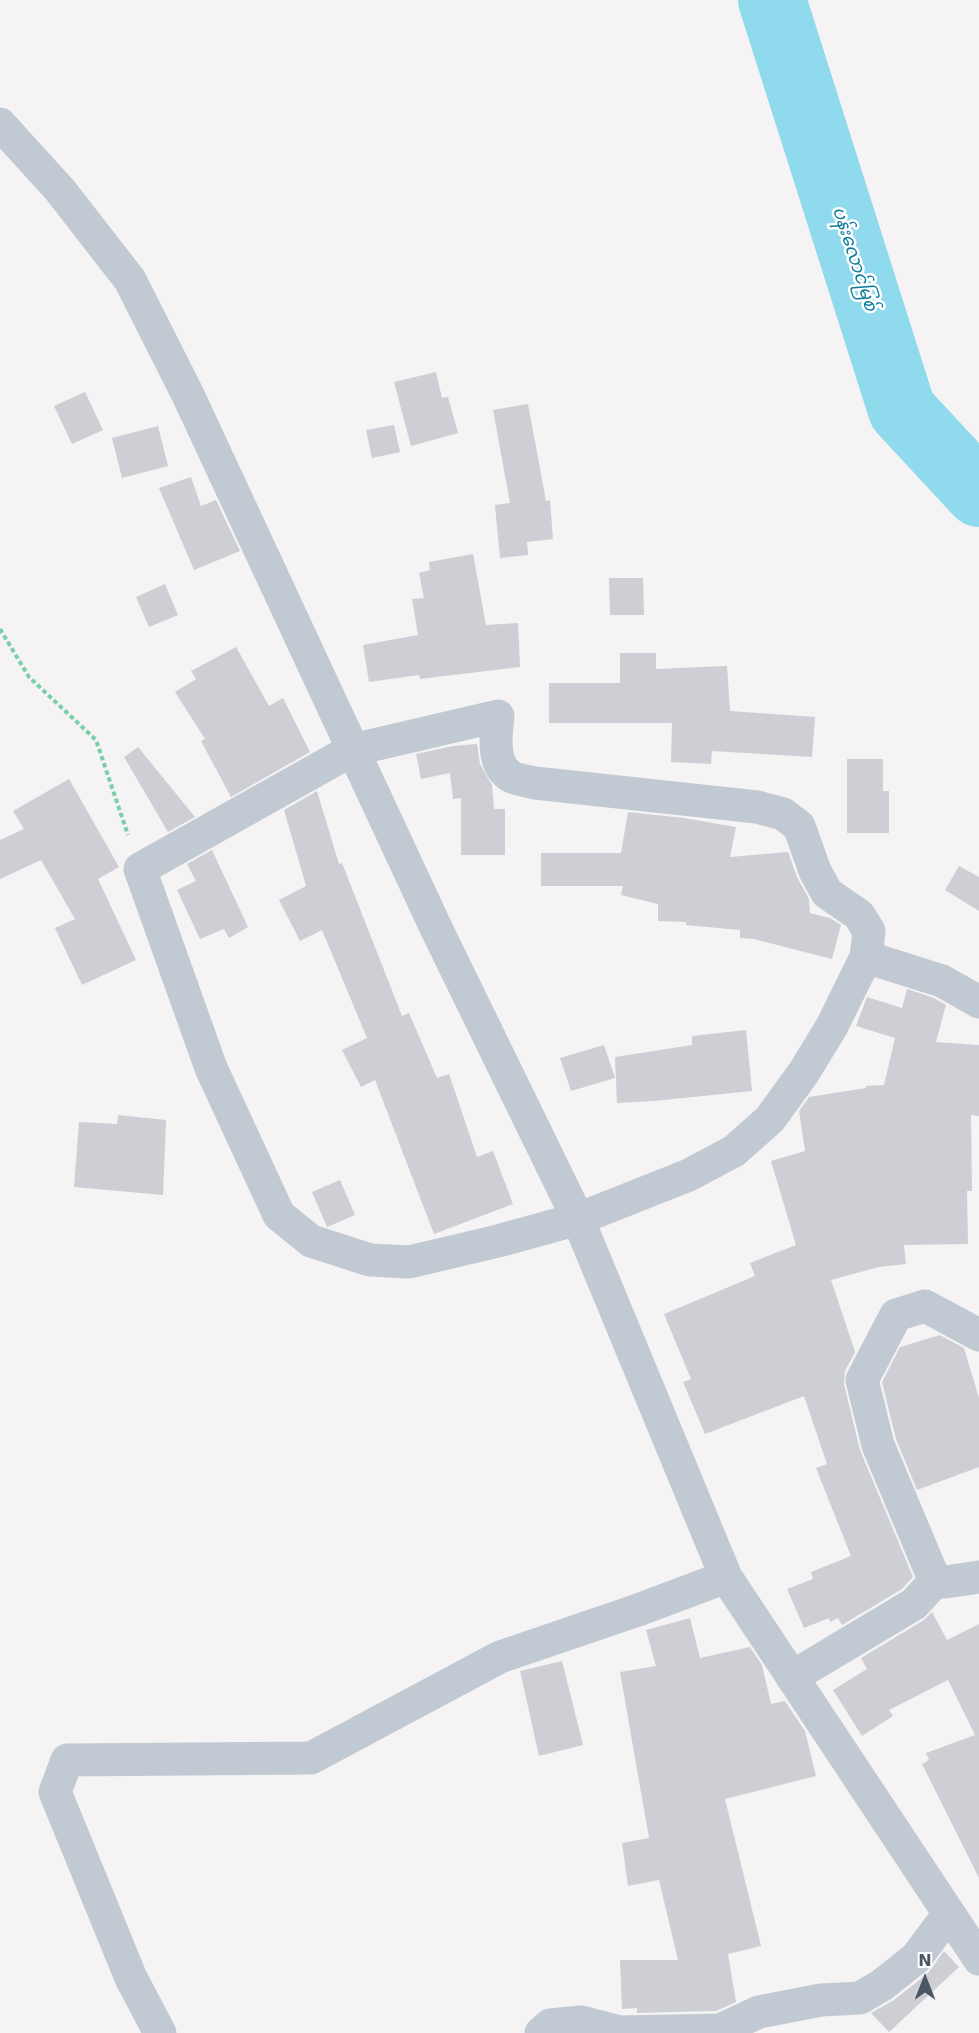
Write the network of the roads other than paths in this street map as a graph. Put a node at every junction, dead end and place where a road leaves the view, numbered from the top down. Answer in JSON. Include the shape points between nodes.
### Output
{"nodes":[{"id":1,"x":0,"y":124,"type":"edge"},
{"id":2,"x":352,"y":750,"type":"junction"},
{"id":3,"x":866,"y":957,"type":"junction"},
{"id":4,"x":979,"y":1002,"type":"edge"},
{"id":5,"x":578,"y":1219,"type":"junction"},
{"id":6,"x":979,"y":1335,"type":"edge"},
{"id":7,"x":979,"y":1576,"type":"edge"},
{"id":8,"x":726,"y":1577,"type":"junction"},
{"id":9,"x":935,"y":1581,"type":"junction"},
{"id":10,"x":792,"y":1677,"type":"junction"},
{"id":11,"x":948,"y":1915,"type":"junction"},
{"id":12,"x":979,"y":1959,"type":"edge"},
{"id":13,"x":159,"y":2033,"type":"edge"},
{"id":14,"x":541,"y":2033,"type":"edge"}],
"edges":[{"from":1,"to":2,"type":"street","via":[[60,190],[130,280]]},
{"from":2,"to":3,"type":"street","via":[[498,716],[498,762],[510,777],[783,814],[799,826],[815,871],[828,893],[859,915],[868,931]]},
{"from":2,"to":5,"type":"street"},
{"from":2,"to":5,"type":"street","via":[[140,869],[211,1068],[279,1215],[312,1241],[370,1260],[409,1262]]},
{"from":3,"to":4,"type":"street","via":[[942,981]]},
{"from":3,"to":5,"type":"street","via":[[832,1026],[770,1119],[734,1151],[689,1175]]},
{"from":5,"to":8,"type":"street"},
{"from":6,"to":9,"type":"street","via":[[925,1306],[896,1315],[862,1380],[878,1445]]},
{"from":7,"to":9,"type":"street"},
{"from":8,"to":10,"type":"street"},
{"from":8,"to":13,"type":"street","via":[[500,1657],[311,1758],[67,1760],[55,1792],[131,1978]]},
{"from":9,"to":10,"type":"street","via":[[914,1604]]},
{"from":10,"to":11,"type":"street"},
{"from":11,"to":12,"type":"street"},
{"from":11,"to":14,"type":"street","via":[[916,1958],[860,1998],[820,2000],[759,2012],[720,2030],[620,2032],[581,2022],[550,2025]]}]}
